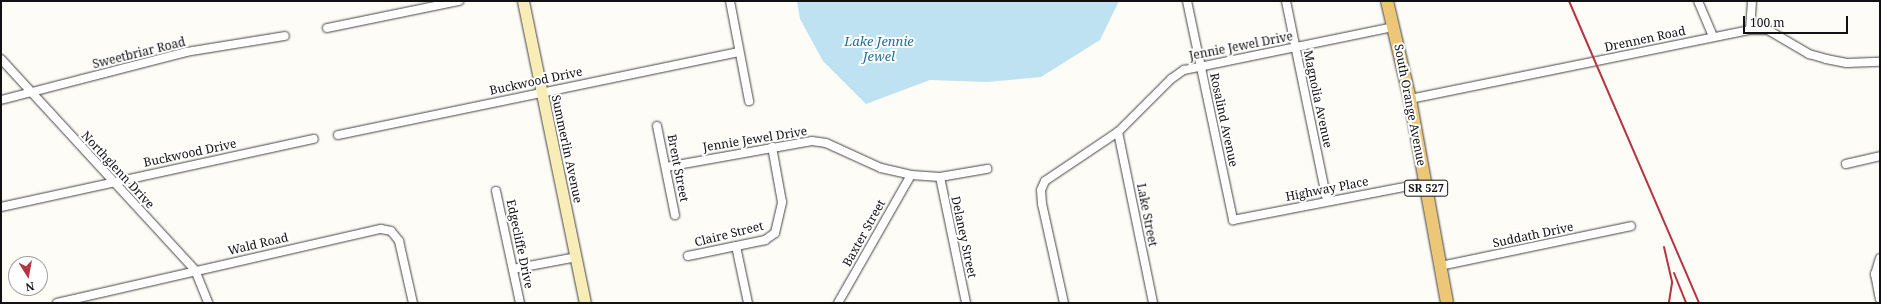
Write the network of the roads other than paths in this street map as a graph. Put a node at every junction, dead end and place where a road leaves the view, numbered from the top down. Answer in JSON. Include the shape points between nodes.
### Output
{"nodes":[{"id":1,"x":459,"y":1,"type":"edge"},
{"id":2,"x":523,"y":1,"type":"edge"},
{"id":3,"x":730,"y":1,"type":"edge"},
{"id":4,"x":1187,"y":1,"type":"edge"},
{"id":5,"x":1286,"y":1,"type":"edge"},
{"id":6,"x":1387,"y":1,"type":"edge"},
{"id":7,"x":1698,"y":1,"type":"edge"},
{"id":8,"x":1752,"y":1,"type":"edge"},
{"id":9,"x":1394,"y":27,"type":"junction"},
{"id":10,"x":327,"y":28,"type":"dead end"},
{"id":11,"x":1750,"y":30,"type":"junction"},
{"id":12,"x":285,"y":36,"type":"dead end"},
{"id":13,"x":1713,"y":37,"type":"junction"},
{"id":14,"x":1296,"y":47,"type":"junction"},
{"id":15,"x":739,"y":52,"type":"junction"},
{"id":16,"x":1,"y":59,"type":"edge"},
{"id":17,"x":1880,"y":62,"type":"edge"},
{"id":18,"x":1200,"y":65,"type":"junction"},
{"id":19,"x":542,"y":92,"type":"junction"},
{"id":20,"x":32,"y":94,"type":"junction"},
{"id":21,"x":1,"y":100,"type":"edge"},
{"id":22,"x":1410,"y":100,"type":"junction"},
{"id":23,"x":749,"y":101,"type":"dead end"},
{"id":24,"x":657,"y":126,"type":"dead end"},
{"id":25,"x":1118,"y":132,"type":"junction"},
{"id":26,"x":338,"y":135,"type":"dead end"},
{"id":27,"x":314,"y":139,"type":"dead end"},
{"id":28,"x":772,"y":147,"type":"junction"},
{"id":29,"x":1880,"y":156,"type":"edge"},
{"id":30,"x":1846,"y":164,"type":"dead end"},
{"id":31,"x":666,"y":167,"type":"junction"},
{"id":32,"x":987,"y":169,"type":"dead end"},
{"id":33,"x":911,"y":175,"type":"junction"},
{"id":34,"x":940,"y":177,"type":"junction"},
{"id":35,"x":112,"y":182,"type":"junction"},
{"id":36,"x":1425,"y":183,"type":"junction"},
{"id":37,"x":496,"y":191,"type":"dead end"},
{"id":38,"x":1327,"y":201,"type":"junction"},
{"id":39,"x":1,"y":207,"type":"edge"},
{"id":40,"x":675,"y":216,"type":"dead end"},
{"id":41,"x":1233,"y":220,"type":"joint"},
{"id":42,"x":1631,"y":226,"type":"dead end"},
{"id":43,"x":736,"y":246,"type":"junction"},
{"id":44,"x":688,"y":256,"type":"dead end"},
{"id":45,"x":577,"y":257,"type":"junction"},
{"id":46,"x":1880,"y":258,"type":"edge"},
{"id":47,"x":1440,"y":266,"type":"junction"},
{"id":48,"x":513,"y":269,"type":"junction"},
{"id":49,"x":195,"y":270,"type":"junction"},
{"id":50,"x":1880,"y":299,"type":"edge"},
{"id":51,"x":56,"y":303,"type":"edge"},
{"id":52,"x":208,"y":303,"type":"edge"},
{"id":53,"x":413,"y":303,"type":"edge"},
{"id":54,"x":520,"y":303,"type":"edge"},
{"id":55,"x":585,"y":303,"type":"edge"},
{"id":56,"x":748,"y":303,"type":"edge"},
{"id":57,"x":838,"y":303,"type":"edge"},
{"id":58,"x":966,"y":303,"type":"edge"},
{"id":59,"x":1064,"y":303,"type":"edge"},
{"id":60,"x":1153,"y":303,"type":"edge"},
{"id":61,"x":1447,"y":303,"type":"edge"}],
"edges":[{"from":1,"to":10,"type":"street"},
{"from":2,"to":19,"type":"street","name":"Summerlin Avenue"},
{"from":3,"to":15,"type":"street"},
{"from":4,"to":18,"type":"street","name":"Rosalind Avenue"},
{"from":5,"to":14,"type":"street","name":"Magnolia Avenue"},
{"from":6,"to":9,"type":"main road","name":"South Orange Avenue","number":"SR 527"},
{"from":7,"to":13,"type":"street"},
{"from":8,"to":11,"type":"street"},
{"from":9,"to":14,"type":"street","name":"Jennie Jewel Drive"},
{"from":9,"to":22,"type":"main road","name":"South Orange Avenue","number":"SR 527"},
{"from":11,"to":13,"type":"street","name":"Drennen Road"},
{"from":11,"to":17,"type":"street","name":"Drennen Road","via":[[1768,30],[1809,54],[1826,60],[1847,63]]},
{"from":12,"to":20,"type":"street","name":"Sweetbriar Road","via":[[186,52]]},
{"from":13,"to":22,"type":"street","name":"Drennen Road"},
{"from":14,"to":18,"type":"street","name":"Jennie Jewel Drive"},
{"from":14,"to":38,"type":"street","name":"Magnolia Avenue"},
{"from":15,"to":19,"type":"street","name":"Buckwood Drive"},
{"from":15,"to":23,"type":"street"},
{"from":16,"to":20,"type":"street","name":"Northglenn Drive"},
{"from":18,"to":25,"type":"street","name":"Jennie Jewel Drive","via":[[1171,79]]},
{"from":18,"to":41,"type":"street","name":"Rosalind Avenue"},
{"from":19,"to":26,"type":"street","name":"Buckwood Drive"},
{"from":19,"to":45,"type":"street","name":"Summerlin Avenue"},
{"from":20,"to":21,"type":"street","name":"Sweetbriar Road"},
{"from":20,"to":35,"type":"street","name":"Northglenn Drive"},
{"from":22,"to":36,"type":"main road","name":"South Orange Avenue","number":"SR 527"},
{"from":24,"to":31,"type":"street","name":"Brent Street"},
{"from":25,"to":59,"type":"street","name":"Jennie Jewel Drive","via":[[1042,185],[1040,197]]},
{"from":25,"to":60,"type":"street","name":"Lake Street"},
{"from":27,"to":35,"type":"street","name":"Buckwood Drive"},
{"from":28,"to":31,"type":"street","name":"Jennie Jewel Drive"},
{"from":28,"to":33,"type":"street","name":"Jennie Jewel Drive","via":[[801,142],[826,143],[876,166]]},
{"from":28,"to":43,"type":"street","name":"Claire Street","via":[[782,202],[775,233],[765,240]]},
{"from":29,"to":30,"type":"street"},
{"from":31,"to":40,"type":"street","name":"Brent Street"},
{"from":32,"to":34,"type":"street","name":"Jennie Jewel Drive"},
{"from":33,"to":34,"type":"street","name":"Jennie Jewel Drive"},
{"from":33,"to":57,"type":"street","name":"Baxter Street"},
{"from":34,"to":58,"type":"street","name":"Delaney Street"},
{"from":35,"to":39,"type":"street","name":"Buckwood Drive"},
{"from":35,"to":49,"type":"street","name":"Northglenn Drive"},
{"from":36,"to":38,"type":"street","name":"Highway Place"},
{"from":36,"to":47,"type":"main road","name":"South Orange Avenue","number":"SR 527"},
{"from":37,"to":48,"type":"street","name":"Edgecliffe Drive"},
{"from":38,"to":41,"type":"street","name":"Highway Place"},
{"from":42,"to":47,"type":"street","name":"Suddath Drive"},
{"from":43,"to":44,"type":"street","name":"Claire Street"},
{"from":43,"to":56,"type":"street"},
{"from":45,"to":48,"type":"street"},
{"from":45,"to":55,"type":"street","name":"Summerlin Avenue"},
{"from":46,"to":50,"type":"street","via":[[1875,274]]},
{"from":47,"to":61,"type":"main road","name":"South Orange Avenue","number":"SR 527"},
{"from":48,"to":54,"type":"street","name":"Edgecliffe Drive"},
{"from":49,"to":51,"type":"street","name":"Wald Road","via":[[175,278]]},
{"from":49,"to":52,"type":"street","name":"Northglenn Drive"},
{"from":49,"to":53,"type":"street","name":"Wald Road","via":[[381,229],[391,231],[399,241]]}]}
